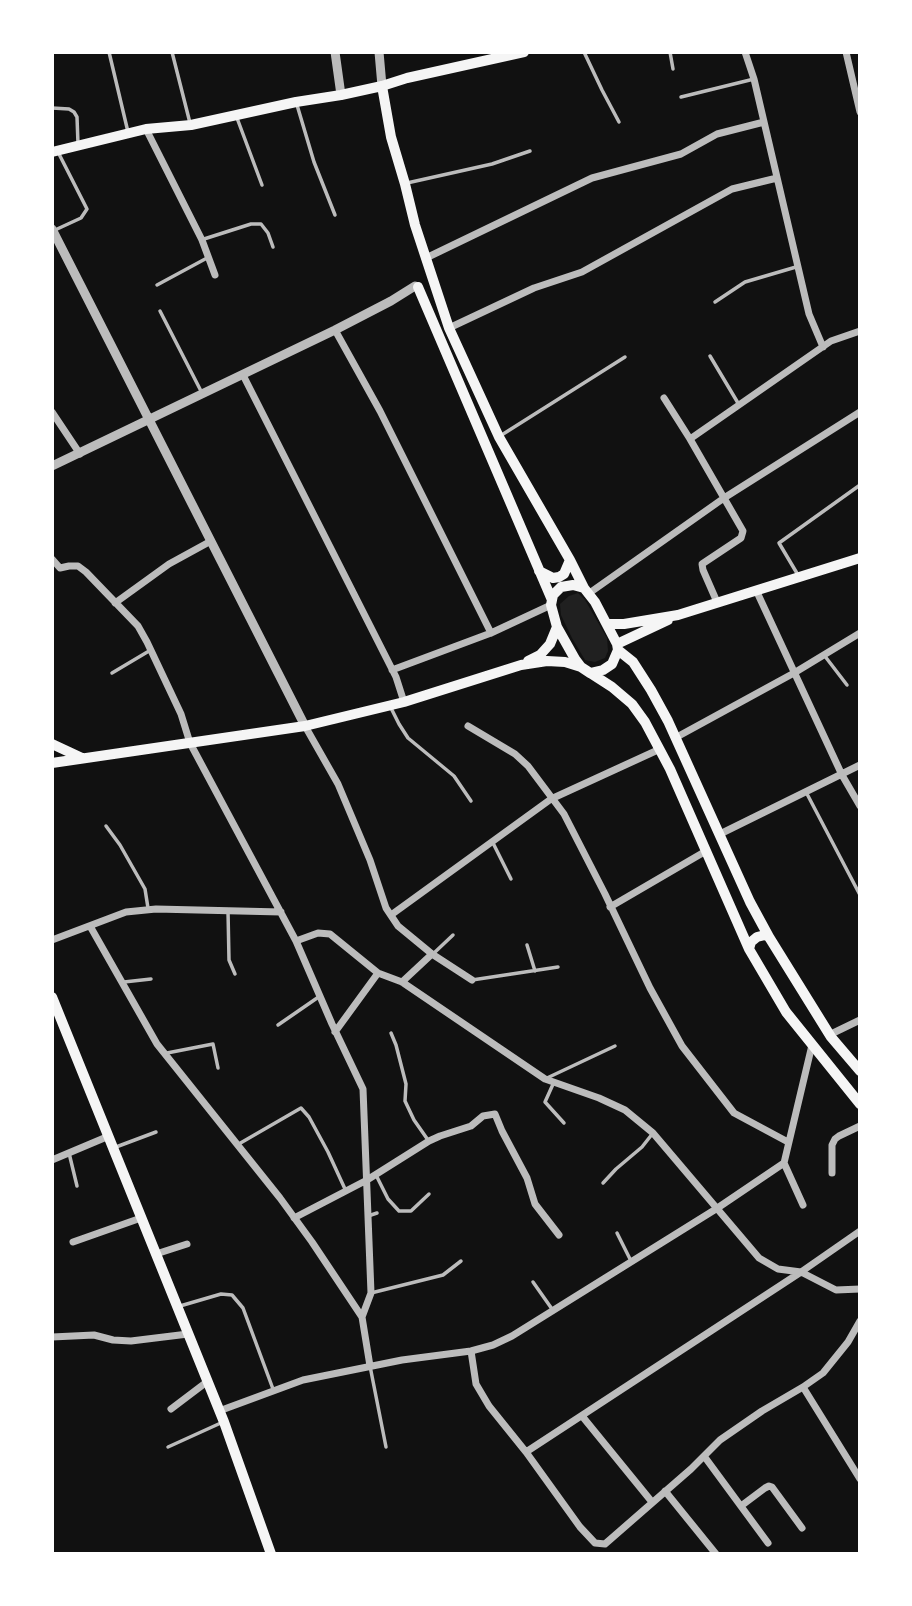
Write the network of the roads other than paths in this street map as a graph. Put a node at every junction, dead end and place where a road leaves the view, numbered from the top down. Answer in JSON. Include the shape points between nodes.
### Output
{"nodes":[{"id":1,"x":109,"y":52,"type":"edge"},
{"id":2,"x":172,"y":52,"type":"edge"},
{"id":3,"x":335,"y":52,"type":"edge"},
{"id":4,"x":379,"y":52,"type":"edge"},
{"id":5,"x":524,"y":52,"type":"edge"},
{"id":6,"x":584,"y":52,"type":"edge"},
{"id":7,"x":670,"y":52,"type":"edge"},
{"id":8,"x":745,"y":52,"type":"edge"},
{"id":9,"x":846,"y":52,"type":"edge"},
{"id":10,"x":673,"y":69,"type":"dead end"},
{"id":11,"x":754,"y":79,"type":"junction"},
{"id":12,"x":382,"y":86,"type":"junction"},
{"id":13,"x":341,"y":95,"type":"junction"},
{"id":14,"x":681,"y":97,"type":"dead end"},
{"id":15,"x":296,"y":102,"type":"junction"},
{"id":16,"x":53,"y":108,"type":"edge"},
{"id":17,"x":859,"y":112,"type":"edge"},
{"id":18,"x":235,"y":115,"type":"junction"},
{"id":19,"x":619,"y":122,"type":"dead end"},
{"id":20,"x":764,"y":122,"type":"junction"},
{"id":21,"x":191,"y":125,"type":"junction"},
{"id":22,"x":146,"y":129,"type":"junction"},
{"id":23,"x":129,"y":134,"type":"junction"},
{"id":24,"x":78,"y":146,"type":"junction"},
{"id":25,"x":530,"y":150,"type":"dead end"},
{"id":26,"x":55,"y":152,"type":"edge"},
{"id":27,"x":776,"y":178,"type":"junction"},
{"id":28,"x":405,"y":184,"type":"junction"},
{"id":29,"x":262,"y":185,"type":"dead end"},
{"id":30,"x":334,"y":215,"type":"dead end"},
{"id":31,"x":53,"y":230,"type":"edge"},
{"id":32,"x":202,"y":240,"type":"junction"},
{"id":33,"x":273,"y":247,"type":"dead end"},
{"id":34,"x":209,"y":257,"type":"junction"},
{"id":35,"x":426,"y":258,"type":"junction"},
{"id":36,"x":797,"y":267,"type":"junction"},
{"id":37,"x":215,"y":275,"type":"dead end"},
{"id":38,"x":157,"y":285,"type":"dead end"},
{"id":39,"x":418,"y":287,"type":"joint"},
{"id":40,"x":716,"y":302,"type":"dead end"},
{"id":41,"x":160,"y":311,"type":"dead end"},
{"id":42,"x":449,"y":328,"type":"junction"},
{"id":43,"x":335,"y":330,"type":"junction"},
{"id":44,"x":859,"y":331,"type":"edge"},
{"id":45,"x":822,"y":347,"type":"junction"},
{"id":46,"x":710,"y":356,"type":"dead end"},
{"id":47,"x":625,"y":357,"type":"dead end"},
{"id":48,"x":243,"y":375,"type":"junction"},
{"id":49,"x":203,"y":395,"type":"junction"},
{"id":50,"x":664,"y":398,"type":"dead end"},
{"id":51,"x":740,"y":405,"type":"junction"},
{"id":52,"x":52,"y":412,"type":"edge"},
{"id":53,"x":859,"y":412,"type":"edge"},
{"id":54,"x":150,"y":420,"type":"junction"},
{"id":55,"x":499,"y":437,"type":"junction"},
{"id":56,"x":691,"y":439,"type":"junction"},
{"id":57,"x":80,"y":454,"type":"junction"},
{"id":58,"x":52,"y":466,"type":"edge"},
{"id":59,"x":859,"y":485,"type":"edge"},
{"id":60,"x":724,"y":498,"type":"junction"},
{"id":61,"x":211,"y":541,"type":"junction"},
{"id":62,"x":52,"y":558,"type":"edge"},
{"id":63,"x":859,"y":558,"type":"edge"},
{"id":64,"x":569,"y":560,"type":"junction"},
{"id":65,"x":539,"y":571,"type":"junction"},
{"id":66,"x":800,"y":576,"type":"junction"},
{"id":67,"x":756,"y":590,"type":"junction"},
{"id":68,"x":586,"y":591,"type":"junction"},
{"id":69,"x":551,"y":602,"type":"junction"},
{"id":70,"x":717,"y":602,"type":"junction"},
{"id":71,"x":115,"y":603,"type":"junction"},
{"id":72,"x":678,"y":615,"type":"junction"},
{"id":73,"x":607,"y":624,"type":"junction"},
{"id":74,"x":557,"y":627,"type":"junction"},
{"id":75,"x":491,"y":633,"type":"junction"},
{"id":76,"x":859,"y":633,"type":"edge"},
{"id":77,"x":618,"y":647,"type":"junction"},
{"id":78,"x":151,"y":650,"type":"junction"},
{"id":79,"x":824,"y":655,"type":"junction"},
{"id":80,"x":521,"y":665,"type":"junction"},
{"id":81,"x":581,"y":667,"type":"junction"},
{"id":82,"x":392,"y":670,"type":"junction"},
{"id":83,"x":112,"y":673,"type":"dead end"},
{"id":84,"x":794,"y":673,"type":"junction"},
{"id":85,"x":847,"y":685,"type":"dead end"},
{"id":86,"x":404,"y":702,"type":"junction"},
{"id":87,"x":390,"y":706,"type":"junction"},
{"id":88,"x":305,"y":726,"type":"junction"},
{"id":89,"x":468,"y":726,"type":"dead end"},
{"id":90,"x":676,"y":738,"type":"junction"},
{"id":91,"x":190,"y":743,"type":"junction"},
{"id":92,"x":52,"y":744,"type":"edge"},
{"id":93,"x":660,"y":749,"type":"junction"},
{"id":94,"x":52,"y":755,"type":"edge"},
{"id":95,"x":83,"y":758,"type":"junction"},
{"id":96,"x":52,"y":763,"type":"edge"},
{"id":97,"x":859,"y":765,"type":"edge"},
{"id":98,"x":842,"y":775,"type":"junction"},
{"id":99,"x":807,"y":792,"type":"junction"},
{"id":100,"x":551,"y":799,"type":"junction"},
{"id":101,"x":471,"y":801,"type":"dead end"},
{"id":102,"x":859,"y":806,"type":"edge"},
{"id":103,"x":106,"y":826,"type":"dead end"},
{"id":104,"x":720,"y":834,"type":"junction"},
{"id":105,"x":492,"y":841,"type":"junction"},
{"id":106,"x":706,"y":851,"type":"junction"},
{"id":107,"x":511,"y":879,"type":"dead end"},
{"id":108,"x":859,"y":895,"type":"edge"},
{"id":109,"x":750,"y":902,"type":"junction"},
{"id":110,"x":610,"y":907,"type":"junction"},
{"id":111,"x":731,"y":907,"type":"junction"},
{"id":112,"x":149,"y":910,"type":"junction"},
{"id":113,"x":228,"y":911,"type":"junction"},
{"id":114,"x":281,"y":912,"type":"junction"},
{"id":115,"x":391,"y":915,"type":"junction"},
{"id":116,"x":90,"y":926,"type":"junction"},
{"id":117,"x":453,"y":934,"type":"dead end"},
{"id":118,"x":769,"y":937,"type":"junction"},
{"id":119,"x":52,"y":940,"type":"edge"},
{"id":120,"x":296,"y":941,"type":"junction"},
{"id":121,"x":527,"y":945,"type":"dead end"},
{"id":122,"x":749,"y":949,"type":"junction"},
{"id":123,"x":432,"y":954,"type":"junction"},
{"id":124,"x":558,"y":967,"type":"dead end"},
{"id":125,"x":535,"y":971,"type":"junction"},
{"id":126,"x":378,"y":973,"type":"junction"},
{"id":127,"x":235,"y":974,"type":"dead end"},
{"id":128,"x":151,"y":979,"type":"dead end"},
{"id":129,"x":472,"y":980,"type":"joint"},
{"id":130,"x":402,"y":982,"type":"junction"},
{"id":131,"x":121,"y":983,"type":"junction"},
{"id":132,"x":320,"y":996,"type":"junction"},
{"id":133,"x":52,"y":997,"type":"edge"},
{"id":134,"x":57,"y":1020,"type":"edge"},
{"id":135,"x":859,"y":1020,"type":"edge"},
{"id":136,"x":278,"y":1025,"type":"dead end"},
{"id":137,"x":335,"y":1032,"type":"junction"},
{"id":138,"x":391,"y":1032,"type":"dead end"},
{"id":139,"x":829,"y":1035,"type":"junction"},
{"id":140,"x":812,"y":1045,"type":"junction"},
{"id":141,"x":615,"y":1046,"type":"dead end"},
{"id":142,"x":165,"y":1054,"type":"junction"},
{"id":143,"x":218,"y":1068,"type":"dead end"},
{"id":144,"x":859,"y":1071,"type":"edge"},
{"id":145,"x":545,"y":1079,"type":"junction"},
{"id":146,"x":554,"y":1082,"type":"junction"},
{"id":147,"x":859,"y":1104,"type":"edge"},
{"id":148,"x":564,"y":1123,"type":"dead end"},
{"id":149,"x":859,"y":1126,"type":"edge"},
{"id":150,"x":156,"y":1132,"type":"dead end"},
{"id":151,"x":653,"y":1133,"type":"junction"},
{"id":152,"x":108,"y":1136,"type":"junction"},
{"id":153,"x":429,"y":1141,"type":"junction"},
{"id":154,"x":788,"y":1142,"type":"junction"},
{"id":155,"x":237,"y":1145,"type":"junction"},
{"id":156,"x":114,"y":1148,"type":"junction"},
{"id":157,"x":69,"y":1153,"type":"junction"},
{"id":158,"x":52,"y":1160,"type":"edge"},
{"id":159,"x":784,"y":1163,"type":"junction"},
{"id":160,"x":832,"y":1173,"type":"dead end"},
{"id":161,"x":376,"y":1175,"type":"junction"},
{"id":162,"x":367,"y":1180,"type":"junction"},
{"id":163,"x":603,"y":1184,"type":"dead end"},
{"id":164,"x":77,"y":1186,"type":"dead end"},
{"id":165,"x":346,"y":1191,"type":"junction"},
{"id":166,"x":429,"y":1194,"type":"dead end"},
{"id":167,"x":803,"y":1205,"type":"dead end"},
{"id":168,"x":716,"y":1209,"type":"junction"},
{"id":169,"x":377,"y":1213,"type":"dead end"},
{"id":170,"x":368,"y":1216,"type":"junction"},
{"id":171,"x":142,"y":1218,"type":"junction"},
{"id":172,"x":294,"y":1218,"type":"junction"},
{"id":173,"x":859,"y":1231,"type":"edge"},
{"id":174,"x":617,"y":1233,"type":"dead end"},
{"id":175,"x":559,"y":1235,"type":"dead end"},
{"id":176,"x":73,"y":1242,"type":"dead end"},
{"id":177,"x":187,"y":1244,"type":"dead end"},
{"id":178,"x":156,"y":1254,"type":"junction"},
{"id":179,"x":461,"y":1261,"type":"dead end"},
{"id":180,"x":631,"y":1261,"type":"junction"},
{"id":181,"x":801,"y":1272,"type":"junction"},
{"id":182,"x":533,"y":1282,"type":"dead end"},
{"id":183,"x":859,"y":1289,"type":"edge"},
{"id":184,"x":371,"y":1293,"type":"junction"},
{"id":185,"x":178,"y":1307,"type":"junction"},
{"id":186,"x":553,"y":1311,"type":"junction"},
{"id":187,"x":362,"y":1317,"type":"junction"},
{"id":188,"x":859,"y":1321,"type":"edge"},
{"id":189,"x":188,"y":1334,"type":"junction"},
{"id":190,"x":52,"y":1337,"type":"edge"},
{"id":191,"x":471,"y":1352,"type":"junction"},
{"id":192,"x":370,"y":1366,"type":"junction"},
{"id":193,"x":208,"y":1381,"type":"junction"},
{"id":194,"x":803,"y":1387,"type":"junction"},
{"id":195,"x":274,"y":1391,"type":"junction"},
{"id":196,"x":170,"y":1409,"type":"dead end"},
{"id":197,"x":219,"y":1411,"type":"junction"},
{"id":198,"x":582,"y":1416,"type":"junction"},
{"id":199,"x":224,"y":1422,"type":"junction"},
{"id":200,"x":168,"y":1447,"type":"dead end"},
{"id":201,"x":386,"y":1447,"type":"dead end"},
{"id":202,"x":526,"y":1452,"type":"junction"},
{"id":203,"x":704,"y":1456,"type":"junction"},
{"id":204,"x":859,"y":1479,"type":"edge"},
{"id":205,"x":665,"y":1491,"type":"junction"},
{"id":206,"x":652,"y":1502,"type":"junction"},
{"id":207,"x":741,"y":1506,"type":"junction"},
{"id":208,"x":802,"y":1528,"type":"dead end"},
{"id":209,"x":768,"y":1543,"type":"dead end"},
{"id":210,"x":271,"y":1553,"type":"edge"},
{"id":211,"x":716,"y":1553,"type":"edge"}],
"edges":[{"from":1,"to":23,"type":"lane"},
{"from":2,"to":21,"type":"lane"},
{"from":3,"to":13,"type":"street"},
{"from":4,"to":12,"type":"street"},
{"from":5,"to":12,"type":"main road"},
{"from":6,"to":19,"type":"lane"},
{"from":7,"to":10,"type":"lane"},
{"from":8,"to":11,"type":"street"},
{"from":9,"to":17,"type":"street"},
{"from":11,"to":14,"type":"lane"},
{"from":11,"to":20,"type":"street"},
{"from":12,"to":13,"type":"main road"},
{"from":12,"to":28,"type":"main road"},
{"from":13,"to":15,"type":"main road"},
{"from":15,"to":18,"type":"main road"},
{"from":15,"to":30,"type":"lane"},
{"from":16,"to":24,"type":"lane","via":[[74,112]]},
{"from":18,"to":21,"type":"main road"},
{"from":18,"to":29,"type":"lane"},
{"from":20,"to":27,"type":"street"},
{"from":20,"to":35,"type":"street","via":[[717,134],[681,154],[592,178]]},
{"from":21,"to":22,"type":"main road"},
{"from":22,"to":23,"type":"main road"},
{"from":22,"to":32,"type":"street"},
{"from":23,"to":24,"type":"main road"},
{"from":24,"to":26,"type":"main road"},
{"from":25,"to":28,"type":"lane","via":[[492,164]]},
{"from":26,"to":31,"type":"lane","via":[[87,209],[81,218]]},
{"from":27,"to":36,"type":"street"},
{"from":27,"to":42,"type":"street","via":[[732,189],[582,272],[534,288]]},
{"from":28,"to":35,"type":"main road"},
{"from":31,"to":54,"type":"street"},
{"from":32,"to":33,"type":"lane","via":[[261,224]]},
{"from":32,"to":34,"type":"street"},
{"from":34,"to":37,"type":"street"},
{"from":34,"to":38,"type":"lane"},
{"from":35,"to":42,"type":"main road"},
{"from":36,"to":40,"type":"lane","via":[[746,282]]},
{"from":36,"to":45,"type":"street"},
{"from":39,"to":43,"type":"street"},
{"from":39,"to":65,"type":"main road"},
{"from":41,"to":49,"type":"lane"},
{"from":42,"to":55,"type":"main road"},
{"from":43,"to":48,"type":"street"},
{"from":43,"to":75,"type":"street"},
{"from":44,"to":45,"type":"street"},
{"from":45,"to":51,"type":"street"},
{"from":46,"to":51,"type":"lane"},
{"from":47,"to":55,"type":"lane"},
{"from":48,"to":49,"type":"street"},
{"from":48,"to":82,"type":"street"},
{"from":49,"to":54,"type":"street"},
{"from":50,"to":56,"type":"street"},
{"from":51,"to":56,"type":"street"},
{"from":52,"to":57,"type":"street"},
{"from":53,"to":60,"type":"street"},
{"from":54,"to":57,"type":"street"},
{"from":54,"to":61,"type":"street"},
{"from":55,"to":64,"type":"main road"},
{"from":56,"to":60,"type":"street"},
{"from":57,"to":58,"type":"street"},
{"from":59,"to":66,"type":"lane","via":[[779,543]]},
{"from":60,"to":68,"type":"street"},
{"from":60,"to":70,"type":"street","via":[[743,531],[741,538],[702,564]]},
{"from":61,"to":71,"type":"street"},
{"from":61,"to":88,"type":"street"},
{"from":62,"to":71,"type":"street","via":[[60,568],[78,566]]},
{"from":63,"to":66,"type":"main road"},
{"from":64,"to":65,"type":"main road","via":[[559,577]]},
{"from":64,"to":68,"type":"main road"},
{"from":65,"to":69,"type":"main road"},
{"from":66,"to":67,"type":"main road"},
{"from":67,"to":70,"type":"main road"},
{"from":67,"to":84,"type":"street"},
{"from":68,"to":69,"type":"main road","via":[[573,585],[561,587]]},
{"from":68,"to":73,"type":"main road"},
{"from":69,"to":74,"type":"main road"},
{"from":69,"to":75,"type":"street"},
{"from":70,"to":72,"type":"main road"},
{"from":71,"to":78,"type":"street","via":[[138,626]]},
{"from":72,"to":73,"type":"main road"},
{"from":72,"to":77,"type":"main road"},
{"from":73,"to":77,"type":"main road"},
{"from":74,"to":80,"type":"main road","via":[[550,644]]},
{"from":74,"to":81,"type":"main road"},
{"from":75,"to":82,"type":"street"},
{"from":76,"to":79,"type":"street"},
{"from":77,"to":81,"type":"main road","via":[[612,664],[603,670],[590,673]]},
{"from":77,"to":90,"type":"main road","via":[[643,677]]},
{"from":78,"to":83,"type":"lane"},
{"from":78,"to":91,"type":"street"},
{"from":79,"to":84,"type":"street"},
{"from":79,"to":85,"type":"lane"},
{"from":80,"to":81,"type":"main road","via":[[547,660]]},
{"from":80,"to":86,"type":"main road"},
{"from":81,"to":93,"type":"main road","via":[[632,704]]},
{"from":82,"to":86,"type":"street"},
{"from":84,"to":90,"type":"street"},
{"from":84,"to":98,"type":"street"},
{"from":86,"to":87,"type":"main road"},
{"from":87,"to":88,"type":"main road"},
{"from":87,"to":101,"type":"lane","via":[[408,738],[454,776]]},
{"from":88,"to":91,"type":"main road"},
{"from":88,"to":115,"type":"street","via":[[338,784]]},
{"from":89,"to":100,"type":"street","via":[[528,766]]},
{"from":90,"to":104,"type":"main road"},
{"from":91,"to":95,"type":"main road"},
{"from":91,"to":114,"type":"street"},
{"from":92,"to":95,"type":"main road"},
{"from":93,"to":100,"type":"street"},
{"from":93,"to":106,"type":"main road"},
{"from":94,"to":95,"type":"main road"},
{"from":95,"to":96,"type":"main road"},
{"from":97,"to":98,"type":"street"},
{"from":98,"to":99,"type":"street"},
{"from":98,"to":102,"type":"street"},
{"from":99,"to":104,"type":"street"},
{"from":99,"to":108,"type":"lane"},
{"from":100,"to":105,"type":"street"},
{"from":100,"to":110,"type":"street","via":[[564,814]]},
{"from":103,"to":112,"type":"lane","via":[[141,881]]},
{"from":104,"to":109,"type":"main road"},
{"from":105,"to":107,"type":"lane"},
{"from":105,"to":115,"type":"street"},
{"from":106,"to":110,"type":"street"},
{"from":106,"to":111,"type":"main road"},
{"from":109,"to":111,"type":"main road","via":[[743,910]]},
{"from":109,"to":118,"type":"main road"},
{"from":110,"to":154,"type":"street","via":[[682,1046],[734,1113]]},
{"from":111,"to":122,"type":"main road"},
{"from":112,"to":113,"type":"street"},
{"from":112,"to":116,"type":"street","via":[[126,912]]},
{"from":113,"to":114,"type":"street"},
{"from":113,"to":127,"type":"lane","via":[[229,960]]},
{"from":114,"to":120,"type":"street"},
{"from":115,"to":123,"type":"street"},
{"from":116,"to":119,"type":"street"},
{"from":116,"to":131,"type":"street"},
{"from":117,"to":123,"type":"lane"},
{"from":118,"to":122,"type":"main road","via":[[757,937]]},
{"from":118,"to":139,"type":"main road"},
{"from":120,"to":126,"type":"street","via":[[330,934]]},
{"from":120,"to":132,"type":"street"},
{"from":121,"to":125,"type":"lane"},
{"from":122,"to":140,"type":"main road","via":[[786,1012]]},
{"from":123,"to":129,"type":"street"},
{"from":123,"to":130,"type":"street"},
{"from":124,"to":125,"type":"lane"},
{"from":125,"to":129,"type":"lane"},
{"from":126,"to":130,"type":"street"},
{"from":126,"to":137,"type":"street"},
{"from":128,"to":131,"type":"lane"},
{"from":130,"to":145,"type":"street"},
{"from":131,"to":142,"type":"street"},
{"from":132,"to":136,"type":"lane"},
{"from":132,"to":137,"type":"street"},
{"from":133,"to":134,"type":"main road"},
{"from":134,"to":152,"type":"main road"},
{"from":135,"to":139,"type":"street"},
{"from":137,"to":162,"type":"street","via":[[363,1089]]},
{"from":138,"to":153,"type":"lane","via":[[406,1084],[405,1101]]},
{"from":139,"to":144,"type":"main road"},
{"from":140,"to":147,"type":"main road"},
{"from":140,"to":154,"type":"street"},
{"from":141,"to":145,"type":"lane"},
{"from":142,"to":143,"type":"lane","via":[[213,1044]]},
{"from":142,"to":155,"type":"street"},
{"from":145,"to":146,"type":"street"},
{"from":146,"to":148,"type":"lane","via":[[545,1102]]},
{"from":146,"to":151,"type":"street","via":[[625,1110]]},
{"from":149,"to":160,"type":"street","via":[[835,1139]]},
{"from":150,"to":156,"type":"lane"},
{"from":151,"to":163,"type":"lane"},
{"from":151,"to":168,"type":"street"},
{"from":152,"to":156,"type":"main road"},
{"from":152,"to":157,"type":"street"},
{"from":153,"to":161,"type":"street"},
{"from":153,"to":175,"type":"street","via":[[495,1114],[535,1204]]},
{"from":154,"to":159,"type":"street"},
{"from":155,"to":165,"type":"lane","via":[[301,1108]]},
{"from":155,"to":172,"type":"street"},
{"from":156,"to":171,"type":"main road"},
{"from":157,"to":158,"type":"street"},
{"from":157,"to":164,"type":"lane"},
{"from":159,"to":167,"type":"street"},
{"from":159,"to":168,"type":"street"},
{"from":161,"to":162,"type":"street"},
{"from":161,"to":166,"type":"lane","via":[[399,1211],[411,1211]]},
{"from":162,"to":165,"type":"street"},
{"from":162,"to":170,"type":"street"},
{"from":165,"to":172,"type":"street"},
{"from":168,"to":180,"type":"street"},
{"from":168,"to":181,"type":"street","via":[[759,1258],[778,1269]]},
{"from":169,"to":170,"type":"lane"},
{"from":170,"to":184,"type":"street"},
{"from":171,"to":176,"type":"street"},
{"from":171,"to":178,"type":"main road"},
{"from":172,"to":187,"type":"street"},
{"from":173,"to":181,"type":"street"},
{"from":174,"to":180,"type":"lane"},
{"from":177,"to":178,"type":"street"},
{"from":178,"to":185,"type":"main road"},
{"from":179,"to":184,"type":"lane","via":[[443,1275]]},
{"from":180,"to":186,"type":"street"},
{"from":181,"to":183,"type":"street","via":[[836,1290]]},
{"from":181,"to":198,"type":"street"},
{"from":182,"to":186,"type":"lane"},
{"from":184,"to":187,"type":"street"},
{"from":185,"to":189,"type":"main road"},
{"from":185,"to":195,"type":"lane","via":[[220,1294],[232,1295],[243,1308]]},
{"from":186,"to":191,"type":"street","via":[[512,1336]]},
{"from":187,"to":192,"type":"street"},
{"from":188,"to":194,"type":"street","via":[[823,1373]]},
{"from":189,"to":190,"type":"street","via":[[131,1341],[94,1335]]},
{"from":189,"to":193,"type":"main road"},
{"from":191,"to":192,"type":"street"},
{"from":191,"to":202,"type":"street","via":[[476,1384]]},
{"from":192,"to":195,"type":"street"},
{"from":192,"to":201,"type":"lane"},
{"from":193,"to":196,"type":"street"},
{"from":193,"to":197,"type":"main road"},
{"from":194,"to":203,"type":"street","via":[[720,1440]]},
{"from":194,"to":204,"type":"street"},
{"from":195,"to":197,"type":"street"},
{"from":197,"to":199,"type":"main road"},
{"from":198,"to":202,"type":"street"},
{"from":198,"to":206,"type":"street"},
{"from":199,"to":200,"type":"lane"},
{"from":199,"to":210,"type":"main road"},
{"from":202,"to":206,"type":"street","via":[[595,1543],[605,1544]]},
{"from":203,"to":205,"type":"street"},
{"from":203,"to":207,"type":"street"},
{"from":205,"to":206,"type":"street"},
{"from":205,"to":211,"type":"street"},
{"from":207,"to":208,"type":"street","via":[[772,1487]]},
{"from":207,"to":209,"type":"street"}]}
